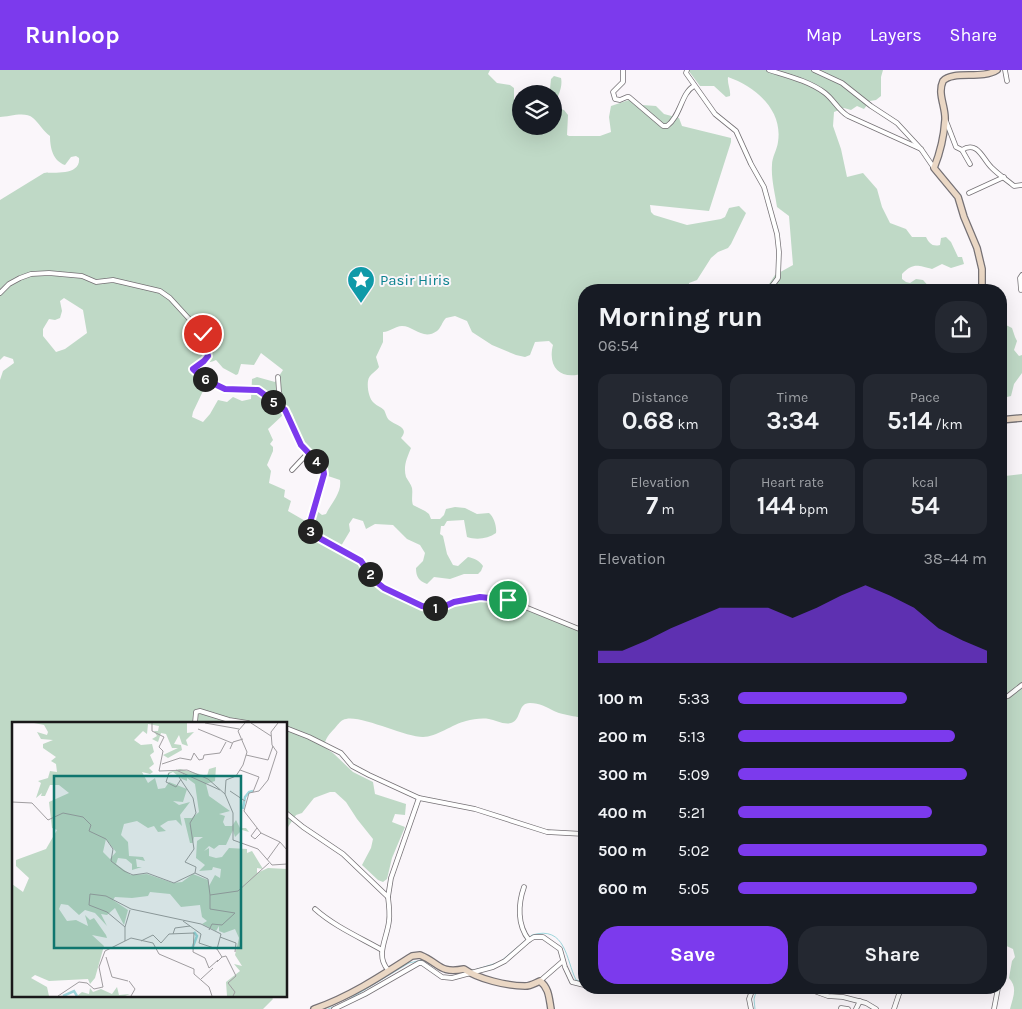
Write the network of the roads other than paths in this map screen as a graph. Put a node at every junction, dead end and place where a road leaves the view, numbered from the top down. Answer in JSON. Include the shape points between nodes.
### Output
{"nodes":[{"id":1,"x":624,"y":70,"type":"edge"},
{"id":2,"x":687,"y":70,"type":"edge"},
{"id":3,"x":769,"y":70,"type":"edge"},
{"id":4,"x":814,"y":70,"type":"edge"},
{"id":5,"x":997,"y":70,"type":"edge"},
{"id":6,"x":1005,"y":70,"type":"edge"},
{"id":7,"x":1007,"y":81,"type":"dead end"},
{"id":8,"x":694,"y":86,"type":"junction"},
{"id":9,"x":946,"y":119,"type":"junction"},
{"id":10,"x":921,"y":149,"type":"junction"},
{"id":11,"x":962,"y":150,"type":"junction"},
{"id":12,"x":970,"y":164,"type":"dead end"},
{"id":13,"x":934,"y":168,"type":"junction"},
{"id":14,"x":1004,"y":177,"type":"junction"},
{"id":15,"x":1022,"y":185,"type":"edge"},
{"id":16,"x":969,"y":193,"type":"dead end"},
{"id":17,"x":1022,"y":275,"type":"edge"},
{"id":18,"x":774,"y":284,"type":"edge"},
{"id":19,"x":982,"y":284,"type":"edge"},
{"id":20,"x":1021,"y":290,"type":"edge"},
{"id":21,"x":0,"y":293,"type":"edge"},
{"id":22,"x":278,"y":377,"type":"dead end"},
{"id":23,"x":285,"y":410,"type":"junction"},
{"id":24,"x":1022,"y":418,"type":"edge"},
{"id":25,"x":1007,"y":419,"type":"edge"},
{"id":26,"x":308,"y":453,"type":"junction"},
{"id":27,"x":292,"y":470,"type":"dead end"},
{"id":28,"x":578,"y":629,"type":"edge"},
{"id":29,"x":1022,"y":685,"type":"edge"},
{"id":30,"x":1007,"y":696,"type":"edge"},
{"id":31,"x":195,"y":722,"type":"edge"},
{"id":32,"x":242,"y":722,"type":"edge"},
{"id":33,"x":288,"y":729,"type":"edge"},
{"id":34,"x":420,"y":798,"type":"junction"},
{"id":35,"x":288,"y":815,"type":"edge"},
{"id":36,"x":578,"y":834,"type":"edge"},
{"id":37,"x":524,"y":887,"type":"dead end"},
{"id":38,"x":388,"y":897,"type":"junction"},
{"id":39,"x":315,"y":910,"type":"dead end"},
{"id":40,"x":527,"y":938,"type":"junction"},
{"id":41,"x":382,"y":950,"type":"junction"},
{"id":42,"x":563,"y":961,"type":"junction"},
{"id":43,"x":388,"y":970,"type":"junction"},
{"id":44,"x":468,"y":972,"type":"junction"},
{"id":45,"x":540,"y":981,"type":"junction"},
{"id":46,"x":578,"y":984,"type":"edge"},
{"id":47,"x":750,"y":994,"type":"edge"},
{"id":48,"x":822,"y":994,"type":"edge"},
{"id":49,"x":899,"y":994,"type":"edge"},
{"id":50,"x":997,"y":994,"type":"edge"},
{"id":51,"x":860,"y":1001,"type":"junction"},
{"id":52,"x":841,"y":1008,"type":"dead end"},
{"id":53,"x":314,"y":1009,"type":"edge"},
{"id":54,"x":334,"y":1009,"type":"edge"},
{"id":55,"x":551,"y":1009,"type":"edge"},
{"id":56,"x":751,"y":1009,"type":"edge"},
{"id":57,"x":848,"y":1009,"type":"edge"},
{"id":58,"x":856,"y":1009,"type":"edge"},
{"id":59,"x":876,"y":1009,"type":"edge"},
{"id":60,"x":894,"y":1009,"type":"edge"},
{"id":61,"x":994,"y":1009,"type":"edge"}],
"edges":[{"from":1,"to":8,"type":"street","via":[[622,82],[613,92],[616,100],[629,97],[663,126],[674,119],[687,92]]},
{"from":2,"to":8,"type":"street"},
{"from":3,"to":10,"type":"street","via":[[813,87],[848,116]]},
{"from":4,"to":10,"type":"street","via":[[842,83],[894,121]]},
{"from":5,"to":9,"type":"street","via":[[983,75],[946,77],[941,88]]},
{"from":6,"to":7,"type":"street"},
{"from":8,"to":18,"type":"street","via":[[715,114],[736,131],[764,187],[779,252],[778,278]]},
{"from":9,"to":11,"type":"street","via":[[956,147]]},
{"from":9,"to":13,"type":"street"},
{"from":10,"to":13,"type":"street"},
{"from":11,"to":12,"type":"street"},
{"from":11,"to":14,"type":"street","via":[[977,149],[988,165]]},
{"from":13,"to":19,"type":"street","via":[[958,197],[977,248]]},
{"from":14,"to":15,"type":"street","via":[[1014,186]]},
{"from":14,"to":16,"type":"street"},
{"from":17,"to":20,"type":"street"},
{"from":21,"to":23,"type":"street","via":[[20,278],[48,273],[82,276],[96,282],[113,280],[160,291],[203,334],[208,356],[193,369],[204,379],[225,389],[258,390]]},
{"from":22,"to":23,"type":"street"},
{"from":23,"to":26,"type":"street"},
{"from":24,"to":25,"type":"street"},
{"from":26,"to":27,"type":"street"},
{"from":26,"to":28,"type":"street","via":[[324,472],[310,520],[310,532],[361,561],[384,588],[433,608],[480,597],[508,600]]},
{"from":29,"to":30,"type":"street"},
{"from":31,"to":32,"type":"street","via":[[196,712],[200,711]]},
{"from":33,"to":34,"type":"street","via":[[341,753],[352,766],[369,775]]},
{"from":34,"to":36,"type":"street","via":[[475,809],[546,832]]},
{"from":34,"to":38,"type":"street","via":[[390,878]]},
{"from":35,"to":38,"type":"street","via":[[343,854]]},
{"from":37,"to":40,"type":"street","via":[[519,907],[522,930]]},
{"from":38,"to":41,"type":"street","via":[[389,919]]},
{"from":39,"to":41,"type":"street","via":[[332,924]]},
{"from":40,"to":42,"type":"street","via":[[550,941],[560,949]]},
{"from":40,"to":44,"type":"street","via":[[505,961]]},
{"from":41,"to":43,"type":"street"},
{"from":42,"to":45,"type":"street"},
{"from":42,"to":46,"type":"street","via":[[572,982]]},
{"from":43,"to":44,"type":"street","via":[[420,955],[445,970]]},
{"from":43,"to":53,"type":"street","via":[[329,1004]]},
{"from":44,"to":45,"type":"street","via":[[515,985],[527,986]]},
{"from":44,"to":54,"type":"street","via":[[442,978],[419,963]]},
{"from":45,"to":55,"type":"street","via":[[549,993]]},
{"from":47,"to":56,"type":"street","via":[[748,999]]},
{"from":48,"to":51,"type":"street"},
{"from":49,"to":60,"type":"street"},
{"from":50,"to":61,"type":"street"},
{"from":51,"to":58,"type":"street"},
{"from":51,"to":59,"type":"street"},
{"from":52,"to":57,"type":"street"}]}
